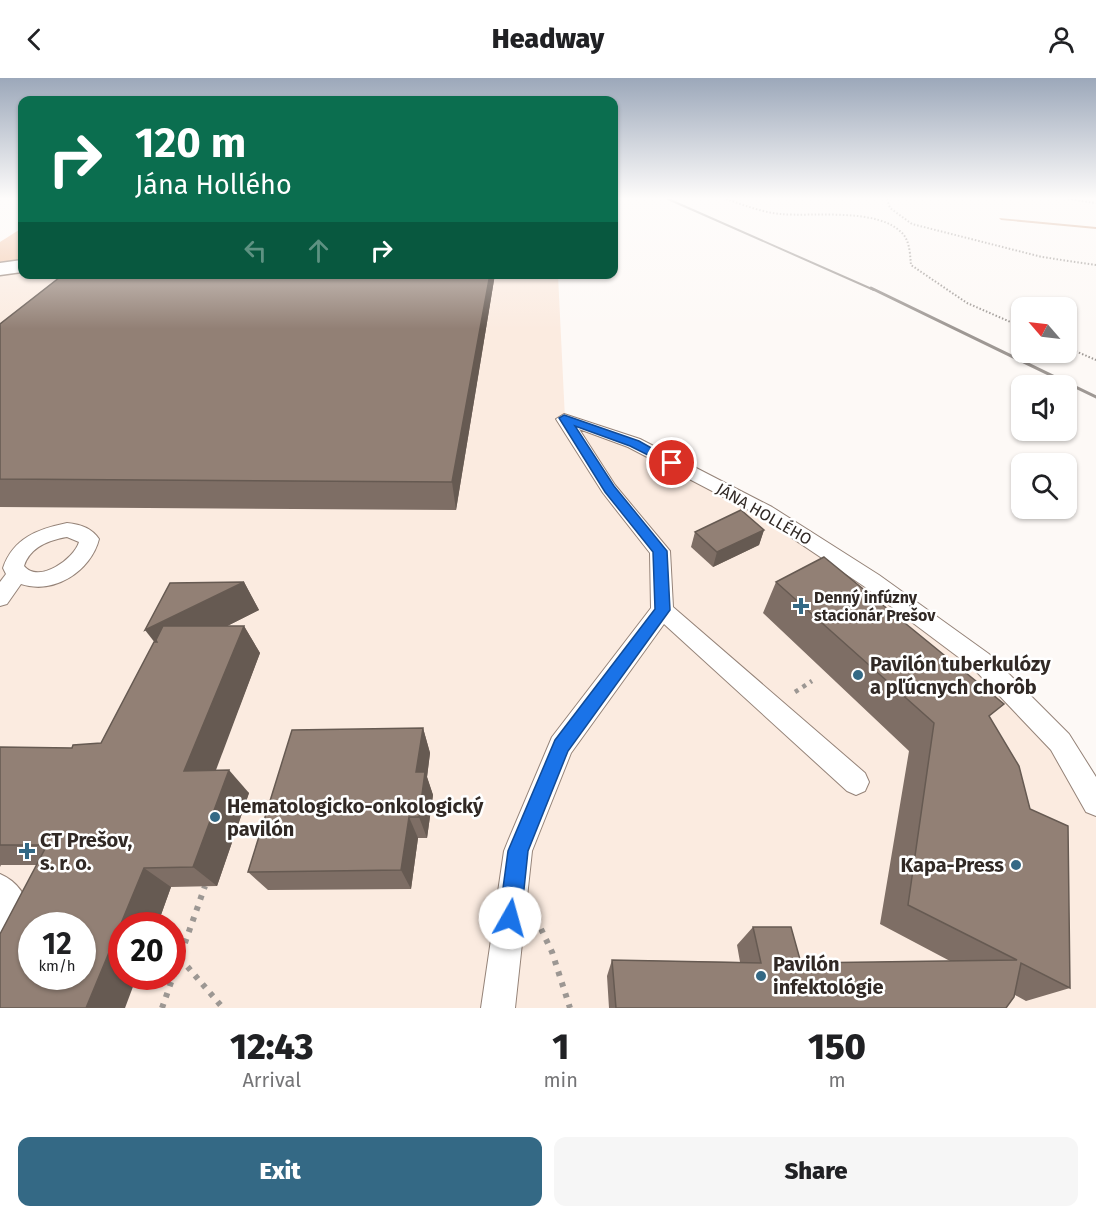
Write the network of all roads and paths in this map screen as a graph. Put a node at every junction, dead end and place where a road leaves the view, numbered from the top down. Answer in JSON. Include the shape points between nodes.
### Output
{"nodes":[{"id":1,"x":908,"y":242,"type":"edge"},
{"id":2,"x":984,"y":242,"type":"edge"},
{"id":3,"x":1096,"y":265,"type":"edge"},
{"id":4,"x":18,"y":267,"type":"edge"},
{"id":5,"x":0,"y":269,"type":"edge"},
{"id":6,"x":1011,"y":322,"type":"edge"},
{"id":7,"x":1077,"y":352,"type":"edge"},
{"id":8,"x":1096,"y":360,"type":"edge"},
{"id":9,"x":17,"y":575,"type":"dead end"},
{"id":10,"x":0,"y":598,"type":"edge"},
{"id":11,"x":662,"y":610,"type":"junction"},
{"id":12,"x":856,"y":782,"type":"dead end"},
{"id":13,"x":1096,"y":802,"type":"edge"},
{"id":14,"x":205,"y":886,"type":"dead end"},
{"id":15,"x":0,"y":889,"type":"edge"},
{"id":16,"x":538,"y":922,"type":"dead end"},
{"id":17,"x":186,"y":941,"type":"edge"},
{"id":18,"x":186,"y":965,"type":"edge"},
{"id":19,"x":0,"y":977,"type":"edge"},
{"id":20,"x":168,"y":990,"type":"edge"},
{"id":21,"x":162,"y":1008,"type":"edge"},
{"id":22,"x":223,"y":1008,"type":"edge"},
{"id":23,"x":498,"y":1008,"type":"edge"},
{"id":24,"x":570,"y":1008,"type":"edge"}],
"edges":[{"from":1,"to":6,"type":"path","via":[[911,265],[967,303]]},
{"from":2,"to":3,"type":"path"},
{"from":4,"to":5,"type":"street"},
{"from":7,"to":8,"type":"path"},
{"from":9,"to":10,"type":"lane"},
{"from":11,"to":12,"type":"lane"},
{"from":11,"to":13,"type":"lane","name":"JÁNA HOLLÉHO","via":[[660,551],[609,489],[564,418],[634,443],[765,511],[872,581],[981,660],[1060,742]]},
{"from":11,"to":23,"type":"lane","via":[[561,746],[518,851]]},
{"from":14,"to":17,"type":"path"},
{"from":15,"to":19,"type":"lane","via":[[14,908],[17,933]]},
{"from":16,"to":24,"type":"path"},
{"from":18,"to":22,"type":"path"},
{"from":20,"to":21,"type":"path"}]}
